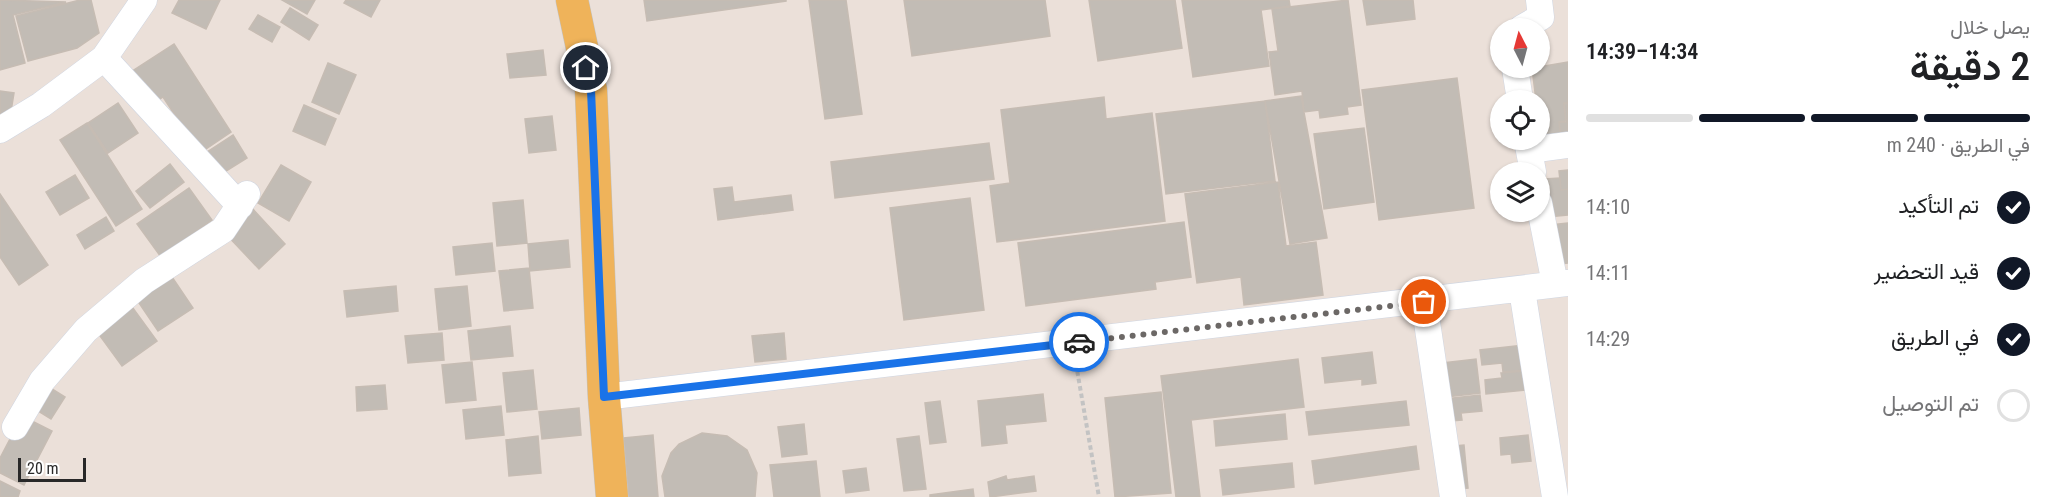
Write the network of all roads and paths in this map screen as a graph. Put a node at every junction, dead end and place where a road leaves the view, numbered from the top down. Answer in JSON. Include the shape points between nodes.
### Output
{"nodes":[{"id":1,"x":144,"y":0,"type":"edge"},
{"id":2,"x":572,"y":0,"type":"edge"},
{"id":3,"x":1539,"y":0,"type":"edge"},
{"id":4,"x":1538,"y":18,"type":"edge"},
{"id":5,"x":104,"y":58,"type":"junction"},
{"id":6,"x":0,"y":130,"type":"edge"},
{"id":7,"x":1568,"y":146,"type":"edge"},
{"id":8,"x":1529,"y":154,"type":"edge"},
{"id":9,"x":1544,"y":222,"type":"edge"},
{"id":10,"x":1561,"y":283,"type":"edge"},
{"id":11,"x":1522,"y":290,"type":"junction"},
{"id":12,"x":1424,"y":302,"type":"junction"},
{"id":13,"x":1072,"y":343,"type":"junction"},
{"id":14,"x":604,"y":397,"type":"junction"},
{"id":15,"x":15,"y":428,"type":"dead end"},
{"id":16,"x":612,"y":497,"type":"edge"},
{"id":17,"x":1099,"y":497,"type":"edge"},
{"id":18,"x":1453,"y":497,"type":"edge"},
{"id":19,"x":1555,"y":497,"type":"edge"}],
"edges":[{"from":1,"to":5,"type":"street"},
{"from":2,"to":14,"type":"main road","via":[[591,90]]},
{"from":3,"to":4,"type":"street","via":[[1541,16]]},
{"from":5,"to":6,"type":"street"},
{"from":5,"to":15,"type":"street","via":[[243,200],[224,230],[144,281],[86,330],[42,381]]},
{"from":7,"to":8,"type":"street"},
{"from":9,"to":10,"type":"street"},
{"from":10,"to":11,"type":"street"},
{"from":11,"to":12,"type":"street"},
{"from":11,"to":19,"type":"street"},
{"from":12,"to":13,"type":"street"},
{"from":12,"to":18,"type":"street"},
{"from":13,"to":14,"type":"street"},
{"from":13,"to":17,"type":"path"},
{"from":14,"to":16,"type":"main road"}]}
